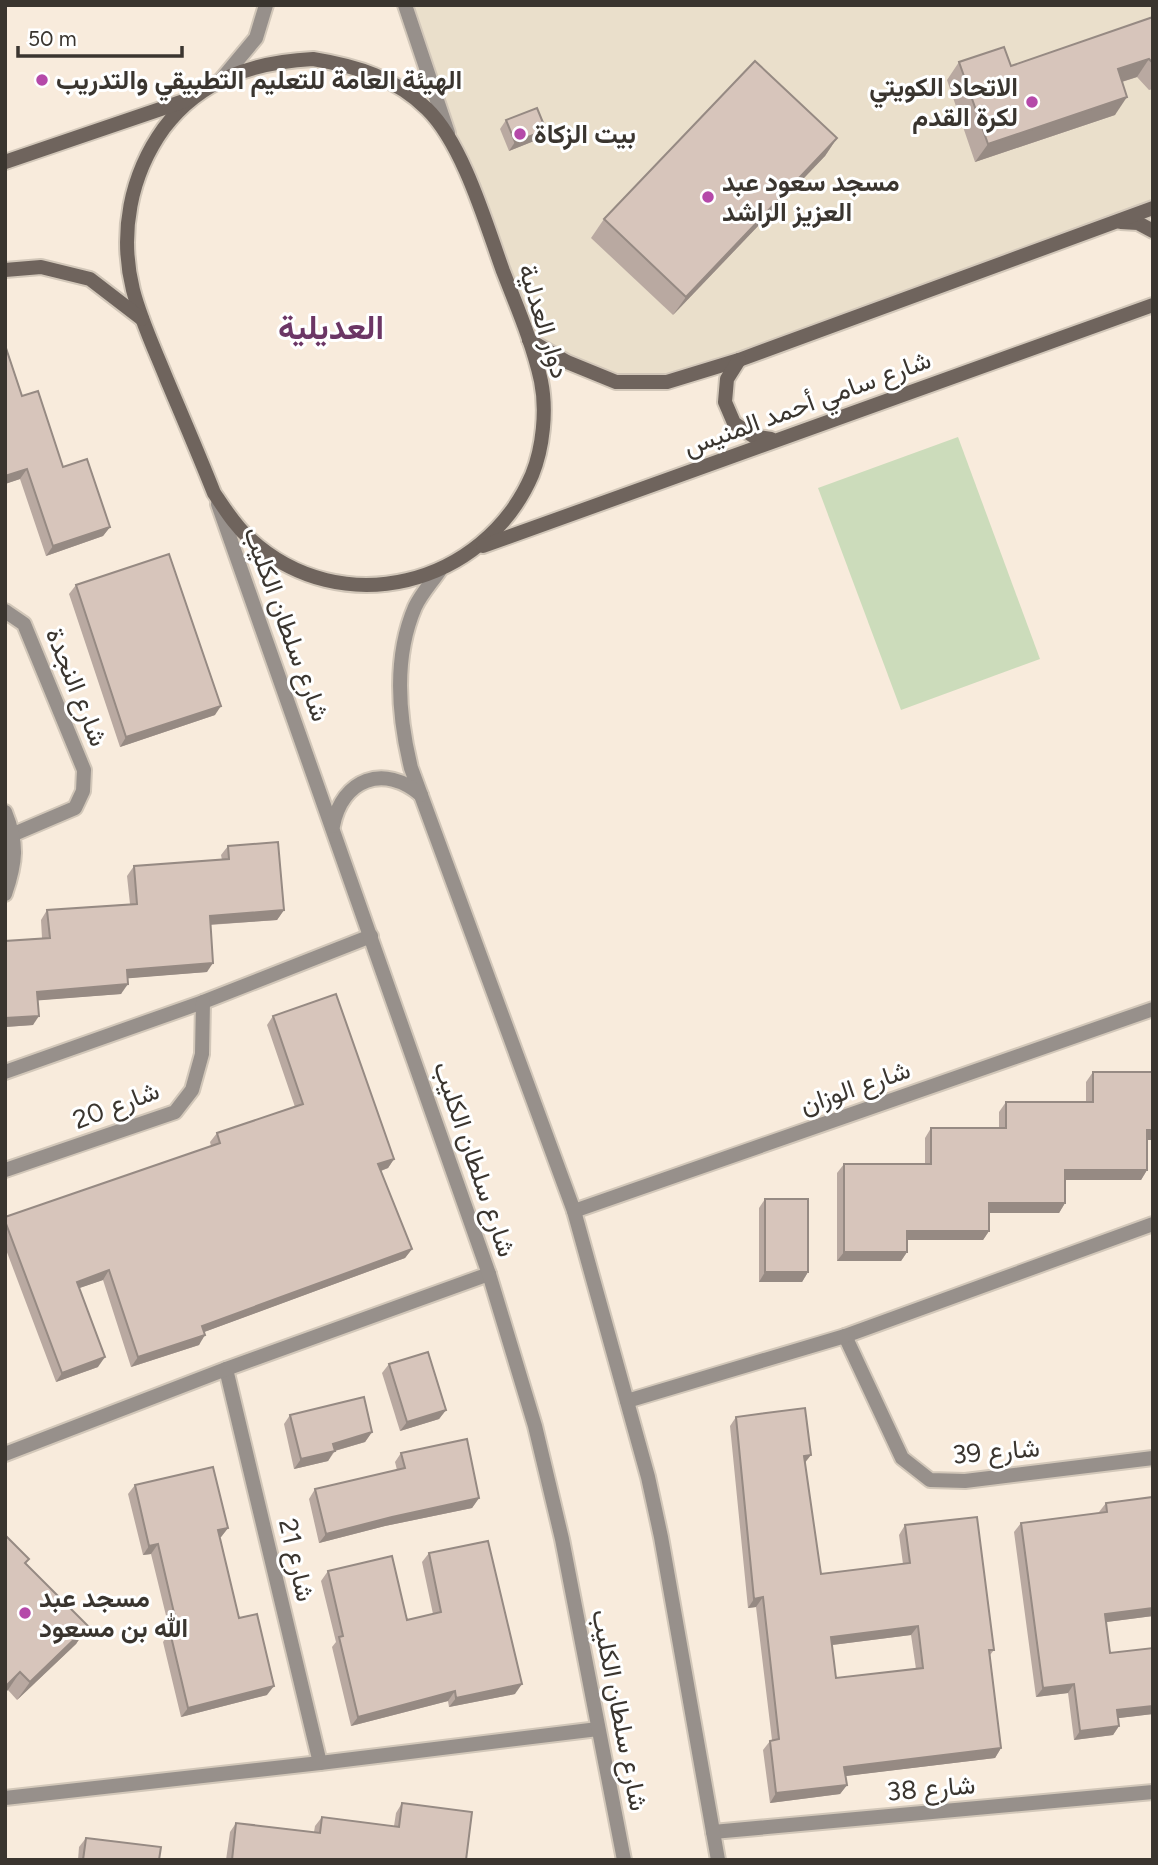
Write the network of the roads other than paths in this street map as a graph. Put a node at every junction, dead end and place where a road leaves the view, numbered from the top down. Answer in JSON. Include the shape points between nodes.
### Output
{"nodes":[{"id":1,"x":266,"y":5,"type":"edge"},
{"id":2,"x":405,"y":5,"type":"edge"},
{"id":3,"x":221,"y":80,"type":"junction"},
{"id":4,"x":194,"y":97,"type":"junction"},
{"id":5,"x":448,"y":134,"type":"junction"},
{"id":6,"x":5,"y":162,"type":"edge"},
{"id":7,"x":1153,"y":208,"type":"edge"},
{"id":8,"x":1117,"y":222,"type":"junction"},
{"id":9,"x":1153,"y":231,"type":"edge"},
{"id":10,"x":5,"y":270,"type":"edge"},
{"id":11,"x":1153,"y":305,"type":"edge"},
{"id":12,"x":142,"y":319,"type":"junction"},
{"id":13,"x":529,"y":340,"type":"junction"},
{"id":14,"x":739,"y":360,"type":"junction"},
{"id":15,"x":775,"y":440,"type":"junction"},
{"id":16,"x":214,"y":493,"type":"junction"},
{"id":17,"x":478,"y":547,"type":"junction"},
{"id":18,"x":440,"y":570,"type":"junction"},
{"id":19,"x":5,"y":611,"type":"edge"},
{"id":20,"x":422,"y":796,"type":"junction"},
{"id":21,"x":5,"y":812,"type":"edge"},
{"id":22,"x":333,"y":826,"type":"junction"},
{"id":23,"x":14,"y":834,"type":"junction"},
{"id":24,"x":5,"y":894,"type":"edge"},
{"id":25,"x":371,"y":936,"type":"junction"},
{"id":26,"x":203,"y":1002,"type":"junction"},
{"id":27,"x":1153,"y":1009,"type":"edge"},
{"id":28,"x":5,"y":1072,"type":"edge"},
{"id":29,"x":5,"y":1170,"type":"edge"},
{"id":30,"x":574,"y":1211,"type":"junction"},
{"id":31,"x":1153,"y":1224,"type":"edge"},
{"id":32,"x":489,"y":1274,"type":"junction"},
{"id":33,"x":845,"y":1336,"type":"junction"},
{"id":34,"x":226,"y":1369,"type":"junction"},
{"id":35,"x":628,"y":1401,"type":"junction"},
{"id":36,"x":5,"y":1454,"type":"edge"},
{"id":37,"x":1153,"y":1458,"type":"edge"},
{"id":38,"x":598,"y":1728,"type":"junction"},
{"id":39,"x":320,"y":1763,"type":"junction"},
{"id":40,"x":1153,"y":1792,"type":"edge"},
{"id":41,"x":5,"y":1798,"type":"edge"},
{"id":42,"x":713,"y":1832,"type":"junction"},
{"id":43,"x":624,"y":1860,"type":"edge"},
{"id":44,"x":718,"y":1860,"type":"edge"}],
"edges":[{"from":1,"to":3,"type":"street","via":[[256,38]]},
{"from":2,"to":5,"type":"street"},
{"from":3,"to":4,"type":"main road","name":"دوار العدلية"},
{"from":3,"to":5,"type":"main road","name":"دوار العدلية","via":[[281,61],[345,64],[403,90]]},
{"from":4,"to":6,"type":"main road"},
{"from":4,"to":12,"type":"main road","name":"دوار العدلية","via":[[154,142],[131,197],[129,257]]},
{"from":5,"to":13,"type":"main road","name":"دوار العدلية"},
{"from":7,"to":8,"type":"main road"},
{"from":8,"to":9,"type":"main road","via":[[1138,223]]},
{"from":8,"to":14,"type":"main road"},
{"from":10,"to":12,"type":"main road","via":[[41,267],[90,279]]},
{"from":11,"to":15,"type":"main road","name":"شارع سامي أحمد المنيس"},
{"from":12,"to":16,"type":"main road","name":"دوار العدلية"},
{"from":13,"to":14,"type":"main road","via":[[616,382],[667,382]]},
{"from":13,"to":17,"type":"main road","name":"دوار العدلية","via":[[542,383],[543,429],[532,474],[510,514]]},
{"from":14,"to":15,"type":"main road","via":[[727,379],[725,402],[734,423],[753,436]]},
{"from":15,"to":17,"type":"main road","name":"شارع سامي أحمد المنيس"},
{"from":16,"to":18,"type":"main road","name":"دوار العدلية","via":[[230,517],[272,557],[317,577],[354,585],[384,585]]},
{"from":16,"to":22,"type":"street","name":"شارع سلطان الكليب"},
{"from":17,"to":18,"type":"main road","name":"دوار العدلية"},
{"from":18,"to":20,"type":"street","via":[[416,605],[399,669],[404,739]]},
{"from":19,"to":23,"type":"street","name":"شارع النجدة","via":[[24,624],[84,770],[83,791],[75,808]]},
{"from":20,"to":22,"type":"street","via":[[397,780],[367,780],[343,798]]},
{"from":20,"to":30,"type":"street"},
{"from":21,"to":23,"type":"street"},
{"from":22,"to":25,"type":"street","name":"شارع سلطان الكليب"},
{"from":23,"to":24,"type":"street","via":[[13,868]]},
{"from":25,"to":26,"type":"street"},
{"from":25,"to":32,"type":"street","name":"شارع سلطان الكليب"},
{"from":26,"to":28,"type":"street"},
{"from":26,"to":29,"type":"street","name":"شارع 20","via":[[202,1055],[192,1090],[175,1112]]},
{"from":27,"to":30,"type":"street","name":"شارع الوزان"},
{"from":30,"to":35,"type":"street"},
{"from":31,"to":33,"type":"street"},
{"from":32,"to":34,"type":"street"},
{"from":32,"to":38,"type":"street","name":"شارع سلطان الكليب","via":[[535,1426]]},
{"from":33,"to":35,"type":"street"},
{"from":33,"to":37,"type":"street","name":"شارع 39","via":[[902,1458],[930,1480],[965,1481]]},
{"from":34,"to":36,"type":"street"},
{"from":34,"to":39,"type":"street","name":"شارع 21"},
{"from":35,"to":42,"type":"street","via":[[661,1537]]},
{"from":38,"to":39,"type":"street"},
{"from":38,"to":43,"type":"street","name":"شارع سلطان الكليب"},
{"from":39,"to":41,"type":"street"},
{"from":40,"to":42,"type":"street","name":"شارع 38"},
{"from":42,"to":44,"type":"street"}]}
